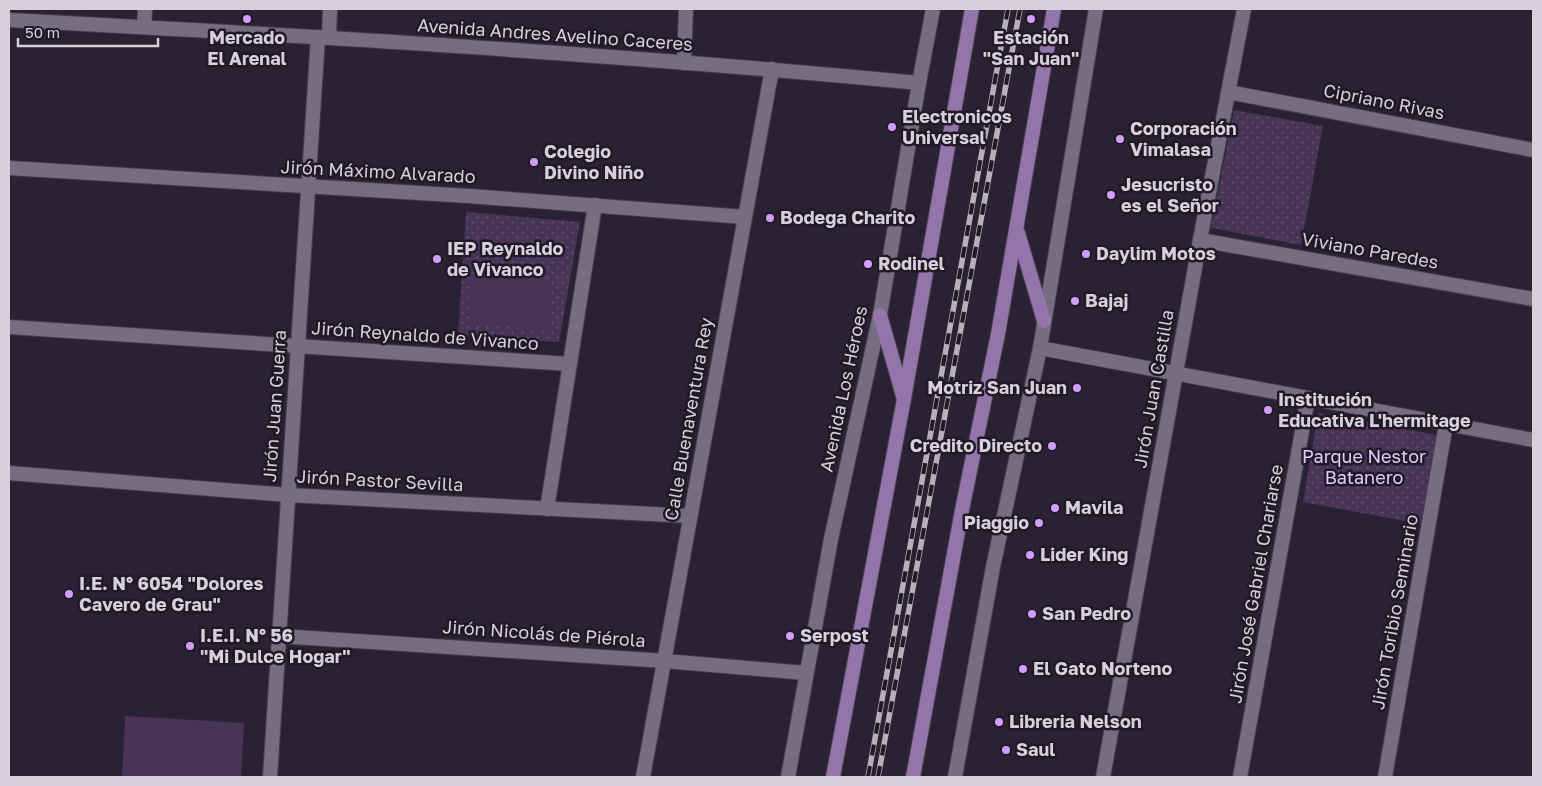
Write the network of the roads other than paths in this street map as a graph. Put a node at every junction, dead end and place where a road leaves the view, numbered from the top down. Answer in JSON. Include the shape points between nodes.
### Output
{"nodes":[{"id":1,"x":145,"y":9,"type":"edge"},
{"id":2,"x":330,"y":9,"type":"edge"},
{"id":3,"x":686,"y":9,"type":"edge"},
{"id":4,"x":933,"y":9,"type":"edge"},
{"id":5,"x":972,"y":9,"type":"edge"},
{"id":6,"x":1054,"y":9,"type":"edge"},
{"id":7,"x":1096,"y":9,"type":"edge"},
{"id":8,"x":1244,"y":9,"type":"edge"},
{"id":9,"x":9,"y":20,"type":"edge"},
{"id":10,"x":144,"y":27,"type":"junction"},
{"id":11,"x":323,"y":37,"type":"junction"},
{"id":12,"x":684,"y":63,"type":"junction"},
{"id":13,"x":772,"y":69,"type":"junction"},
{"id":14,"x":919,"y":83,"type":"junction"},
{"id":15,"x":1228,"y":92,"type":"junction"},
{"id":16,"x":1533,"y":150,"type":"edge"},
{"id":17,"x":9,"y":168,"type":"edge"},
{"id":18,"x":308,"y":186,"type":"junction"},
{"id":19,"x":595,"y":206,"type":"junction"},
{"id":20,"x":745,"y":217,"type":"junction"},
{"id":21,"x":1017,"y":230,"type":"junction"},
{"id":22,"x":1200,"y":240,"type":"junction"},
{"id":23,"x":1533,"y":299,"type":"edge"},
{"id":24,"x":880,"y":315,"type":"junction"},
{"id":25,"x":1044,"y":321,"type":"junction"},
{"id":26,"x":9,"y":327,"type":"edge"},
{"id":27,"x":298,"y":346,"type":"junction"},
{"id":28,"x":1040,"y":348,"type":"junction"},
{"id":29,"x":570,"y":364,"type":"junction"},
{"id":30,"x":1176,"y":373,"type":"junction"},
{"id":31,"x":1308,"y":398,"type":"junction"},
{"id":32,"x":904,"y":399,"type":"junction"},
{"id":33,"x":1446,"y":424,"type":"junction"},
{"id":34,"x":1533,"y":440,"type":"edge"},
{"id":35,"x":9,"y":473,"type":"edge"},
{"id":36,"x":288,"y":495,"type":"junction"},
{"id":37,"x":547,"y":509,"type":"junction"},
{"id":38,"x":690,"y":516,"type":"junction"},
{"id":39,"x":279,"y":636,"type":"junction"},
{"id":40,"x":665,"y":661,"type":"junction"},
{"id":41,"x":806,"y":673,"type":"junction"},
{"id":42,"x":270,"y":777,"type":"edge"},
{"id":43,"x":276,"y":777,"type":"edge"},
{"id":44,"x":643,"y":777,"type":"edge"},
{"id":45,"x":788,"y":777,"type":"edge"},
{"id":46,"x":834,"y":777,"type":"edge"},
{"id":47,"x":913,"y":777,"type":"edge"},
{"id":48,"x":955,"y":777,"type":"edge"},
{"id":49,"x":1103,"y":777,"type":"edge"},
{"id":50,"x":1240,"y":777,"type":"edge"},
{"id":51,"x":1385,"y":777,"type":"edge"}],
"edges":[{"from":1,"to":10,"type":"street"},
{"from":2,"to":11,"type":"street","name":"Jirón Juan Guerra"},
{"from":3,"to":12,"type":"street"},
{"from":4,"to":14,"type":"street","name":"Avenida Los Héroes"},
{"from":5,"to":32,"type":"main road"},
{"from":6,"to":21,"type":"main road"},
{"from":7,"to":25,"type":"street"},
{"from":8,"to":15,"type":"street","name":"Jirón Juan Castilla"},
{"from":9,"to":10,"type":"street","name":"Avenida Andres Avelino Caceres"},
{"from":10,"to":11,"type":"street","name":"Avenida Andres Avelino Caceres"},
{"from":11,"to":12,"type":"street","name":"Avenida Andres Avelino Caceres"},
{"from":11,"to":18,"type":"street","name":"Jirón Juan Guerra"},
{"from":12,"to":13,"type":"street","name":"Avenida Andres Avelino Caceres"},
{"from":13,"to":14,"type":"street","name":"Avenida Andres Avelino Caceres"},
{"from":13,"to":20,"type":"street","name":"Calle Buenaventura Rey"},
{"from":14,"to":24,"type":"street","name":"Avenida Los Héroes"},
{"from":15,"to":16,"type":"street","name":"Cipriano Rivas"},
{"from":15,"to":22,"type":"street","name":"Jirón Juan Castilla"},
{"from":17,"to":18,"type":"street","name":"Jirón Máximo Alvarado"},
{"from":18,"to":19,"type":"street","name":"Jirón Máximo Alvarado"},
{"from":18,"to":27,"type":"street","name":"Jirón Juan Guerra"},
{"from":19,"to":20,"type":"street","name":"Jirón Máximo Alvarado"},
{"from":19,"to":29,"type":"street"},
{"from":20,"to":38,"type":"street","name":"Calle Buenaventura Rey"},
{"from":21,"to":25,"type":"main road"},
{"from":21,"to":47,"type":"main road"},
{"from":22,"to":23,"type":"street","name":"Viviano Paredes"},
{"from":22,"to":30,"type":"street","name":"Jirón Juan Castilla"},
{"from":24,"to":32,"type":"main road"},
{"from":24,"to":41,"type":"street","name":"Avenida Los Héroes","via":[[831,539]]},
{"from":25,"to":28,"type":"street"},
{"from":26,"to":27,"type":"street","name":"Jirón Reynaldo de Vivanco"},
{"from":27,"to":29,"type":"street","name":"Jirón Reynaldo de Vivanco"},
{"from":27,"to":36,"type":"street","name":"Jirón Juan Guerra"},
{"from":28,"to":30,"type":"street"},
{"from":28,"to":48,"type":"street","via":[[993,567]]},
{"from":29,"to":37,"type":"street"},
{"from":30,"to":31,"type":"street"},
{"from":30,"to":49,"type":"street","name":"Jirón Juan Castilla"},
{"from":31,"to":33,"type":"street"},
{"from":31,"to":50,"type":"street","name":"Jirón José Gabriel Chariarse"},
{"from":32,"to":46,"type":"main road"},
{"from":33,"to":34,"type":"street"},
{"from":33,"to":51,"type":"street","name":"Jirón Toribio Seminario"},
{"from":35,"to":36,"type":"street","name":"Jirón Pastor Sevilla"},
{"from":36,"to":37,"type":"street","name":"Jirón Pastor Sevilla"},
{"from":36,"to":39,"type":"street","name":"Jirón Juan Guerra"},
{"from":37,"to":38,"type":"street","name":"Jirón Pastor Sevilla"},
{"from":38,"to":40,"type":"street","name":"Calle Buenaventura Rey"},
{"from":39,"to":40,"type":"street","name":"Jirón Nicolás de Piérola"},
{"from":39,"to":42,"type":"street","name":"Jirón Juan Guerra"},
{"from":40,"to":41,"type":"street","name":"Jirón Nicolás de Piérola"},
{"from":40,"to":44,"type":"street","name":"Calle Buenaventura Rey"},
{"from":41,"to":45,"type":"street","name":"Avenida Los Héroes"},
{"from":42,"to":43,"type":"street"}]}
